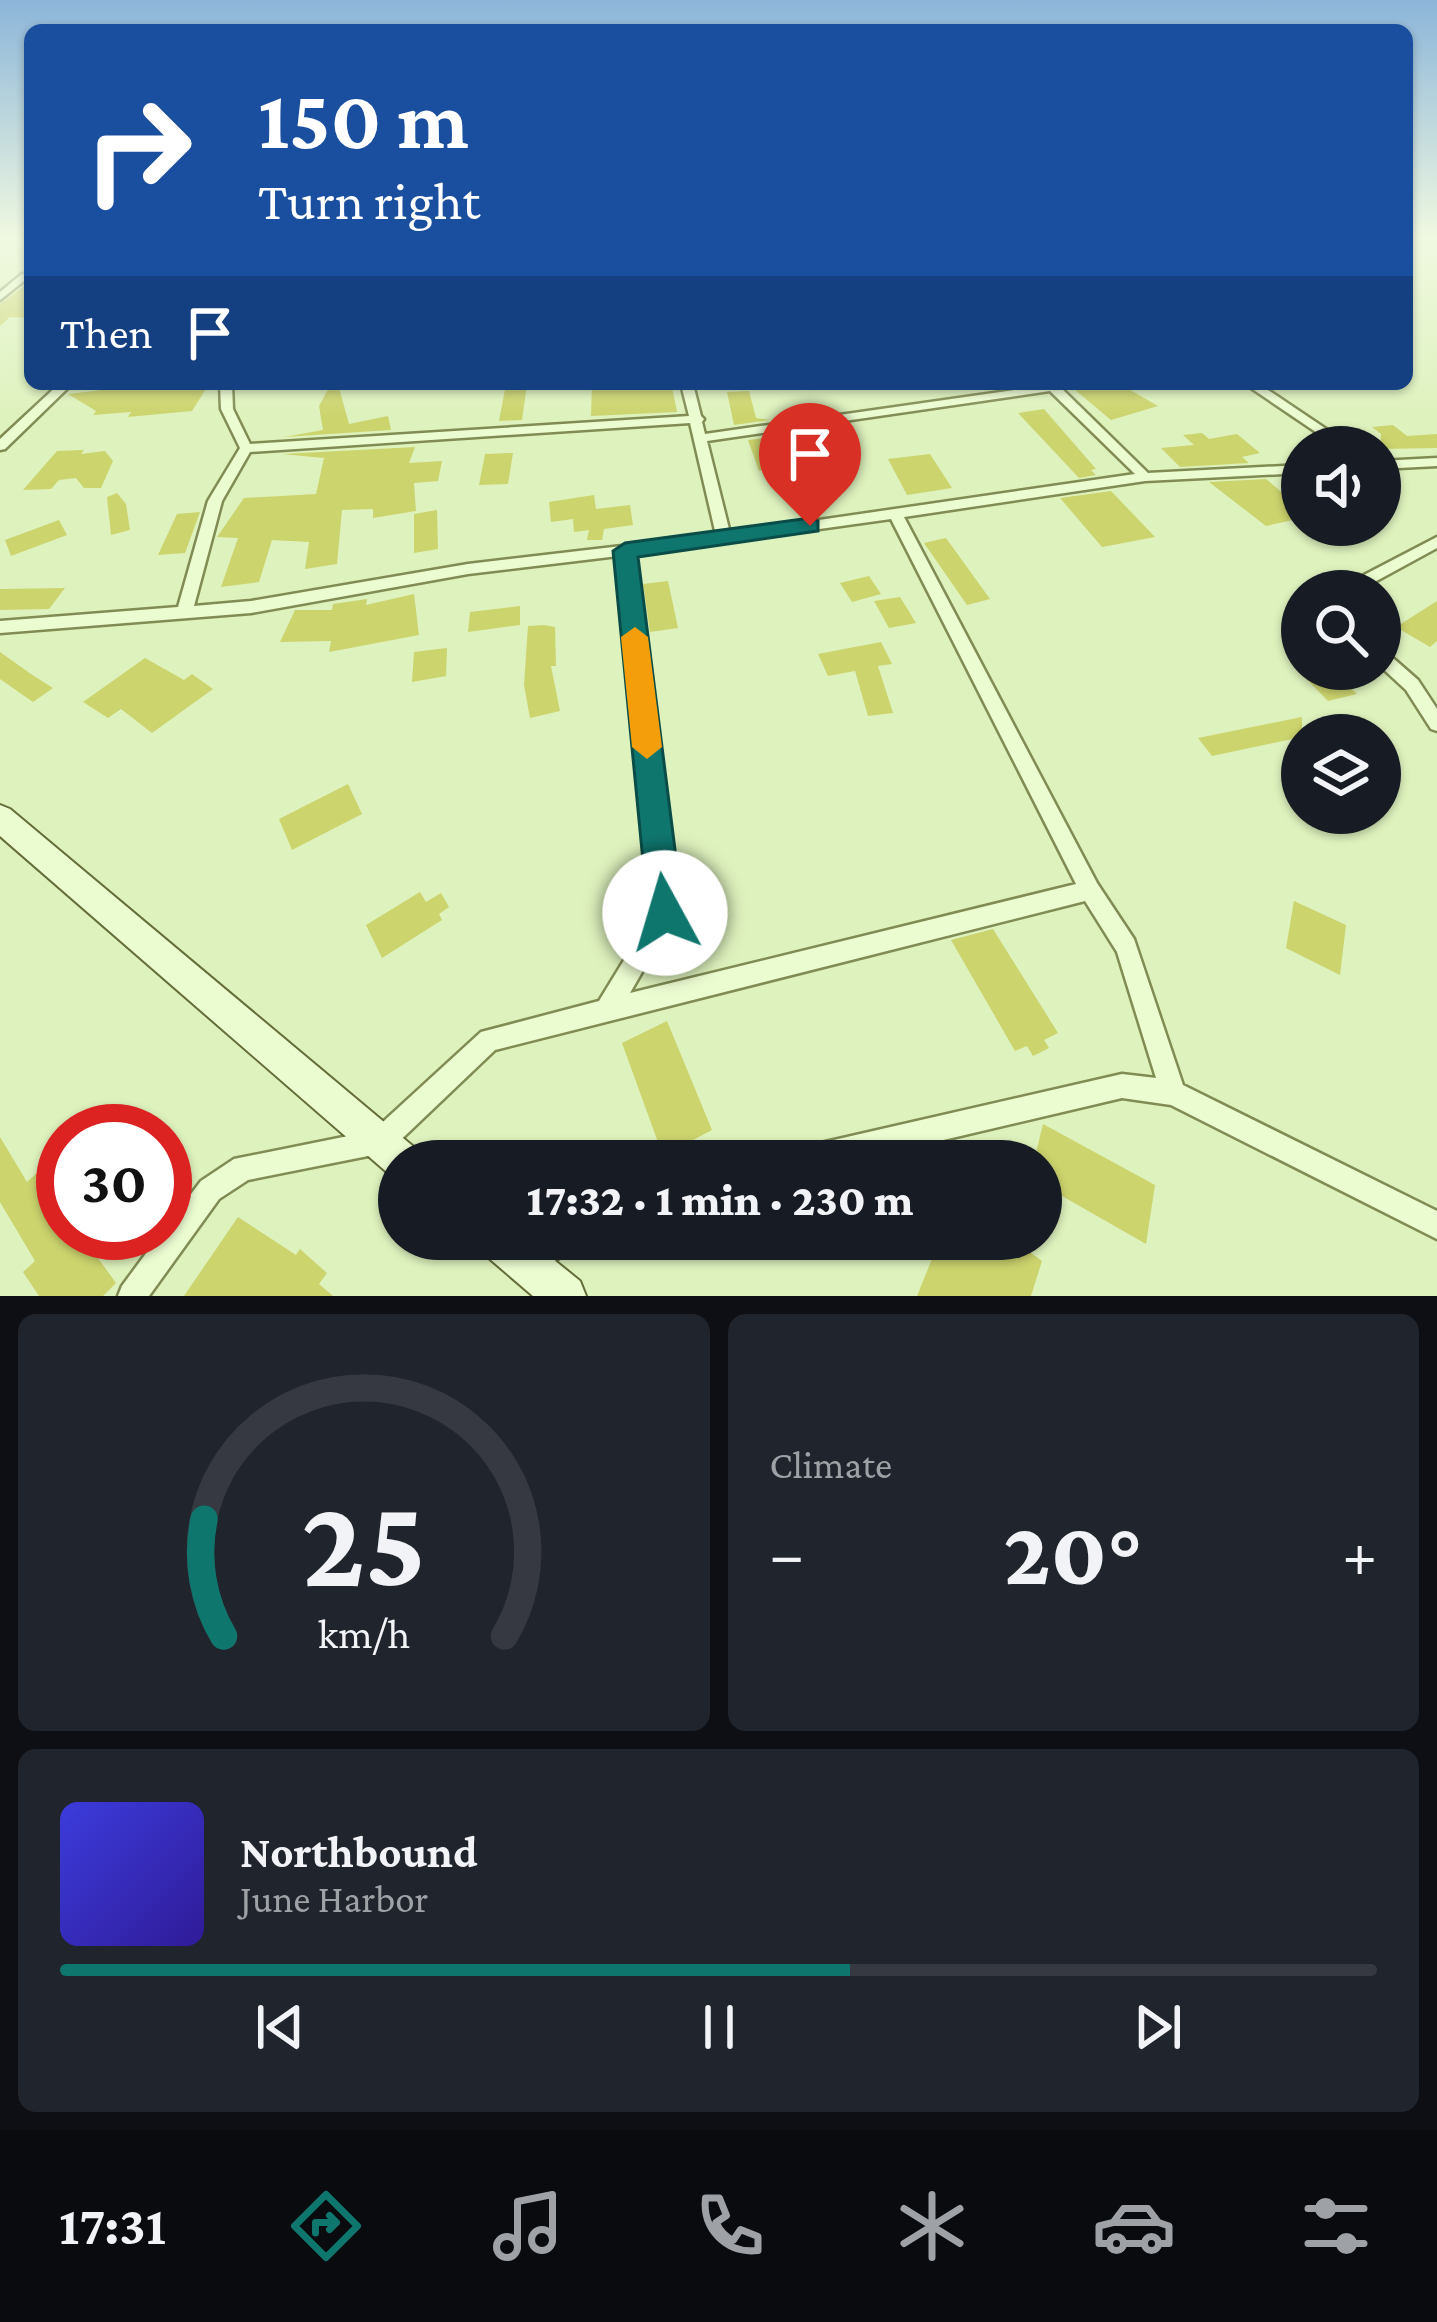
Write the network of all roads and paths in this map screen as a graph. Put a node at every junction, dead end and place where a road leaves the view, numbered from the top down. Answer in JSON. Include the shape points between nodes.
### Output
{"nodes":[{"id":1,"x":60,"y":390,"type":"edge"},
{"id":2,"x":224,"y":390,"type":"edge"},
{"id":3,"x":689,"y":390,"type":"edge"},
{"id":4,"x":1025,"y":390,"type":"edge"},
{"id":5,"x":1056,"y":390,"type":"edge"},
{"id":6,"x":1260,"y":390,"type":"edge"},
{"id":7,"x":698,"y":419,"type":"junction"},
{"id":8,"x":1316,"y":426,"type":"edge"},
{"id":9,"x":702,"y":438,"type":"junction"},
{"id":10,"x":0,"y":446,"type":"edge"},
{"id":11,"x":246,"y":448,"type":"junction"},
{"id":12,"x":1437,"y":462,"type":"edge"},
{"id":13,"x":1401,"y":464,"type":"edge"},
{"id":14,"x":1281,"y":470,"type":"edge"},
{"id":15,"x":1145,"y":477,"type":"junction"},
{"id":16,"x":895,"y":513,"type":"junction"},
{"id":17,"x":724,"y":539,"type":"junction"},
{"id":18,"x":1437,"y":542,"type":"edge"},
{"id":19,"x":625,"y":551,"type":"junction"},
{"id":20,"x":1385,"y":570,"type":"edge"},
{"id":21,"x":184,"y":613,"type":"junction"},
{"id":22,"x":0,"y":627,"type":"edge"},
{"id":23,"x":1401,"y":675,"type":"edge"},
{"id":24,"x":1437,"y":724,"type":"edge"},
{"id":25,"x":0,"y":818,"type":"edge"},
{"id":26,"x":1090,"y":890,"type":"junction"},
{"id":27,"x":608,"y":1010,"type":"junction"},
{"id":28,"x":1173,"y":1094,"type":"junction"},
{"id":29,"x":401,"y":1140,"type":"edge"},
{"id":30,"x":890,"y":1140,"type":"edge"},
{"id":31,"x":378,"y":1142,"type":"edge"},
{"id":32,"x":378,"y":1153,"type":"edge"},
{"id":33,"x":1437,"y":1225,"type":"edge"},
{"id":34,"x":523,"y":1260,"type":"edge"},
{"id":35,"x":132,"y":1296,"type":"edge"},
{"id":36,"x":565,"y":1296,"type":"edge"}],
"edges":[{"from":1,"to":10,"type":"street"},
{"from":2,"to":11,"type":"street"},
{"from":3,"to":7,"type":"street"},
{"from":4,"to":9,"type":"street"},
{"from":5,"to":15,"type":"street"},
{"from":6,"to":8,"type":"street"},
{"from":7,"to":9,"type":"street"},
{"from":7,"to":11,"type":"street"},
{"from":9,"to":17,"type":"street"},
{"from":11,"to":21,"type":"street","via":[[215,501]]},
{"from":12,"to":13,"type":"street"},
{"from":14,"to":15,"type":"street"},
{"from":15,"to":16,"type":"street"},
{"from":16,"to":17,"type":"street"},
{"from":16,"to":26,"type":"street"},
{"from":17,"to":19,"type":"street"},
{"from":18,"to":20,"type":"street"},
{"from":19,"to":21,"type":"street"},
{"from":19,"to":27,"type":"street","via":[[665,913]]},
{"from":21,"to":22,"type":"street"},
{"from":23,"to":24,"type":"street"},
{"from":25,"to":31,"type":"street"},
{"from":26,"to":27,"type":"street"},
{"from":26,"to":28,"type":"street","via":[[1126,947]]},
{"from":27,"to":29,"type":"street","via":[[489,1040]]},
{"from":28,"to":30,"type":"street","via":[[1122,1086]]},
{"from":28,"to":33,"type":"street"},
{"from":32,"to":35,"type":"street","via":[[243,1168],[210,1190]]},
{"from":34,"to":36,"type":"street"}]}
